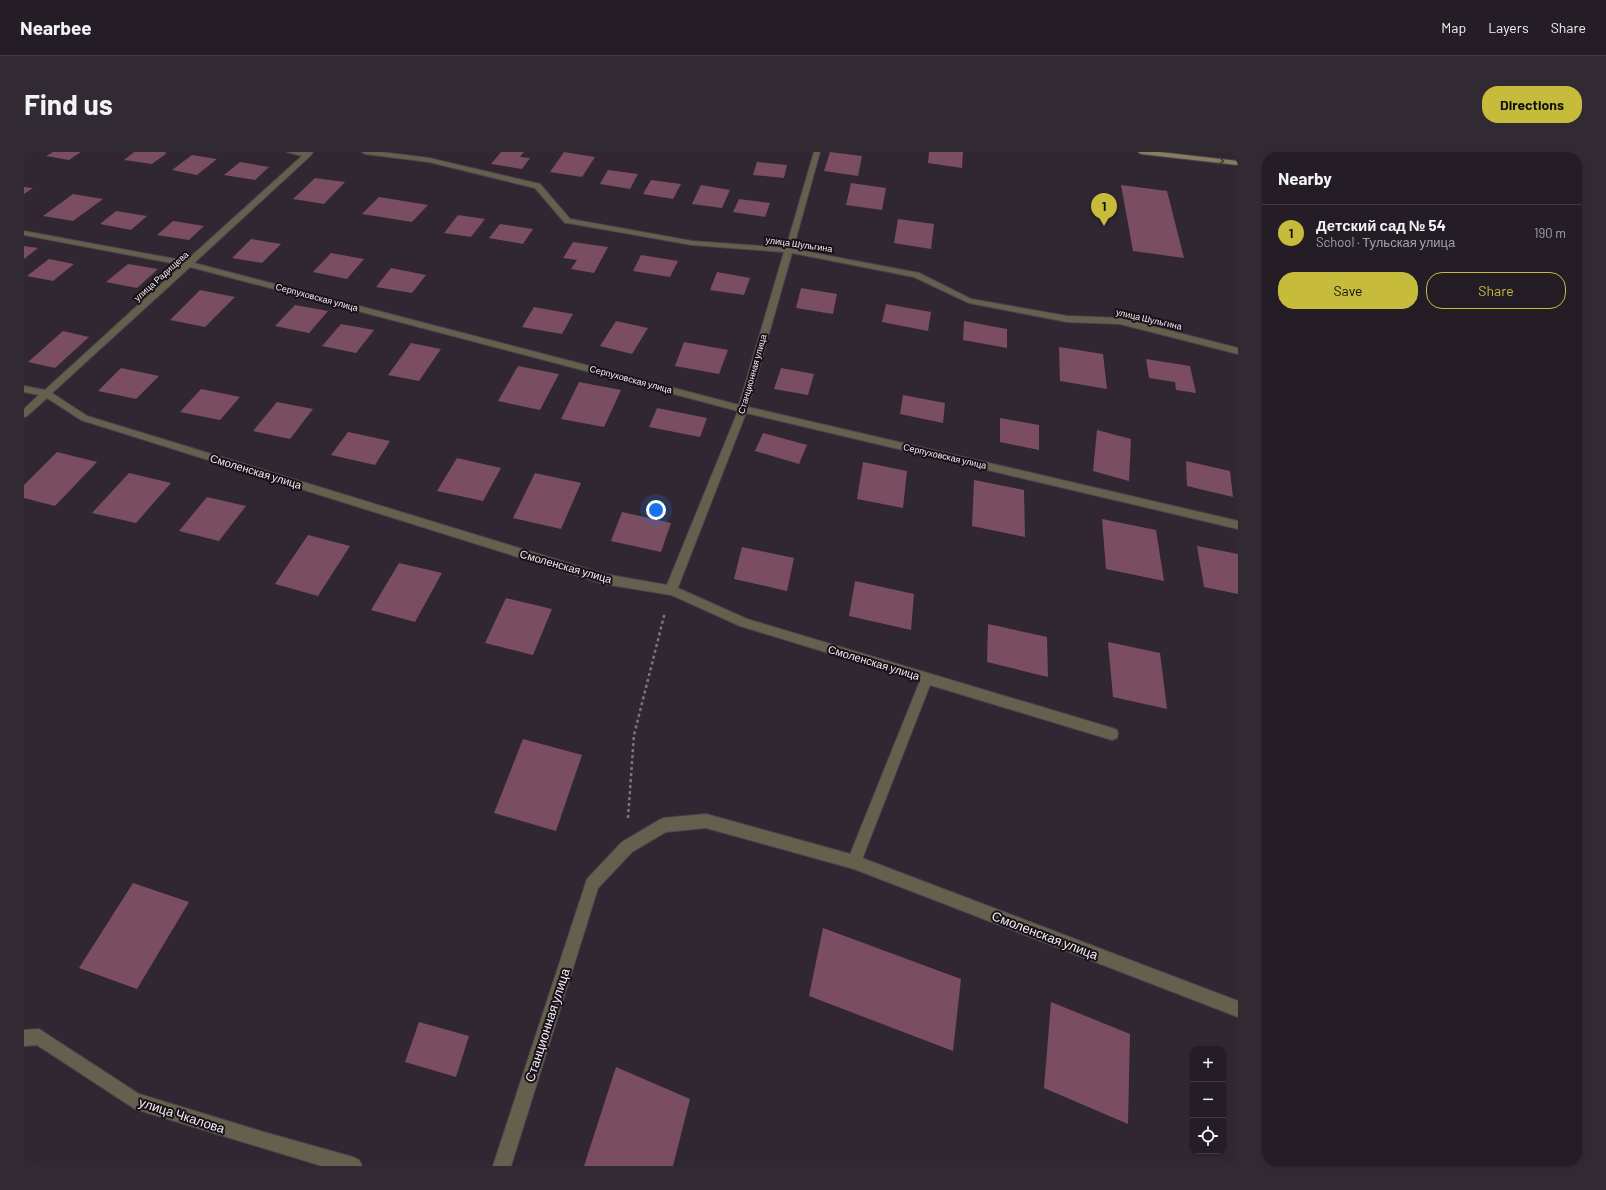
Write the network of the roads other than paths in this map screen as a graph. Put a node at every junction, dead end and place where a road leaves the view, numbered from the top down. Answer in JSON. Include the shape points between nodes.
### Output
{"nodes":[{"id":1,"x":290,"y":152,"type":"edge"},
{"id":2,"x":365,"y":152,"type":"edge"},
{"id":3,"x":817,"y":152,"type":"edge"},
{"id":4,"x":1141,"y":152,"type":"edge"},
{"id":5,"x":309,"y":153,"type":"edge"},
{"id":6,"x":1238,"y":163,"type":"edge"},
{"id":7,"x":24,"y":233,"type":"edge"},
{"id":8,"x":787,"y":250,"type":"junction"},
{"id":9,"x":189,"y":264,"type":"junction"},
{"id":10,"x":1238,"y":351,"type":"edge"},
{"id":11,"x":24,"y":389,"type":"edge"},
{"id":12,"x":45,"y":393,"type":"junction"},
{"id":13,"x":743,"y":409,"type":"junction"},
{"id":14,"x":24,"y":414,"type":"edge"},
{"id":15,"x":1238,"y":525,"type":"edge"},
{"id":16,"x":671,"y":590,"type":"junction"},
{"id":17,"x":927,"y":678,"type":"junction"},
{"id":18,"x":1112,"y":734,"type":"dead end"},
{"id":19,"x":854,"y":862,"type":"junction"},
{"id":20,"x":592,"y":884,"type":"joint"},
{"id":21,"x":1238,"y":1009,"type":"edge"},
{"id":22,"x":24,"y":1038,"type":"edge"},
{"id":23,"x":353,"y":1166,"type":"edge"},
{"id":24,"x":502,"y":1166,"type":"edge"}],
"edges":[{"from":1,"to":5,"type":"street"},
{"from":2,"to":8,"type":"street","name":"улица Шульгина","via":[[429,160],[537,186],[568,221],[692,243]]},
{"from":3,"to":8,"type":"street","name":"Станционная улица"},
{"from":4,"to":6,"type":"main road","one_way":true},
{"from":5,"to":9,"type":"street","name":"улица Радищева"},
{"from":7,"to":9,"type":"street","name":"Серпуховская улица"},
{"from":8,"to":10,"type":"street","name":"улица Шульгина","via":[[916,275],[969,301],[1067,319],[1120,321]]},
{"from":8,"to":13,"type":"street","name":"Станционная улица"},
{"from":9,"to":12,"type":"street","name":"улица Радищева"},
{"from":9,"to":13,"type":"street","name":"Серпуховская улица"},
{"from":11,"to":12,"type":"street","name":"Смоленская улица"},
{"from":12,"to":14,"type":"street","name":"улица Радищева"},
{"from":12,"to":16,"type":"street","name":"Смоленская улица","via":[[84,418],[604,579]]},
{"from":13,"to":15,"type":"street","name":"Серпуховская улица"},
{"from":13,"to":16,"type":"street","name":"Станционная улица"},
{"from":16,"to":17,"type":"street","name":"Смоленская улица","via":[[744,623]]},
{"from":17,"to":18,"type":"street","name":"Смоленская улица"},
{"from":17,"to":19,"type":"street"},
{"from":19,"to":20,"type":"street","name":"Смоленская улица","via":[[706,821],[664,825],[627,846]]},
{"from":19,"to":21,"type":"street","name":"Смоленская улица"},
{"from":20,"to":24,"type":"street","name":"Станционная улица"},
{"from":22,"to":23,"type":"street","name":"улица Чкалова","via":[[39,1037],[135,1101]]}]}
